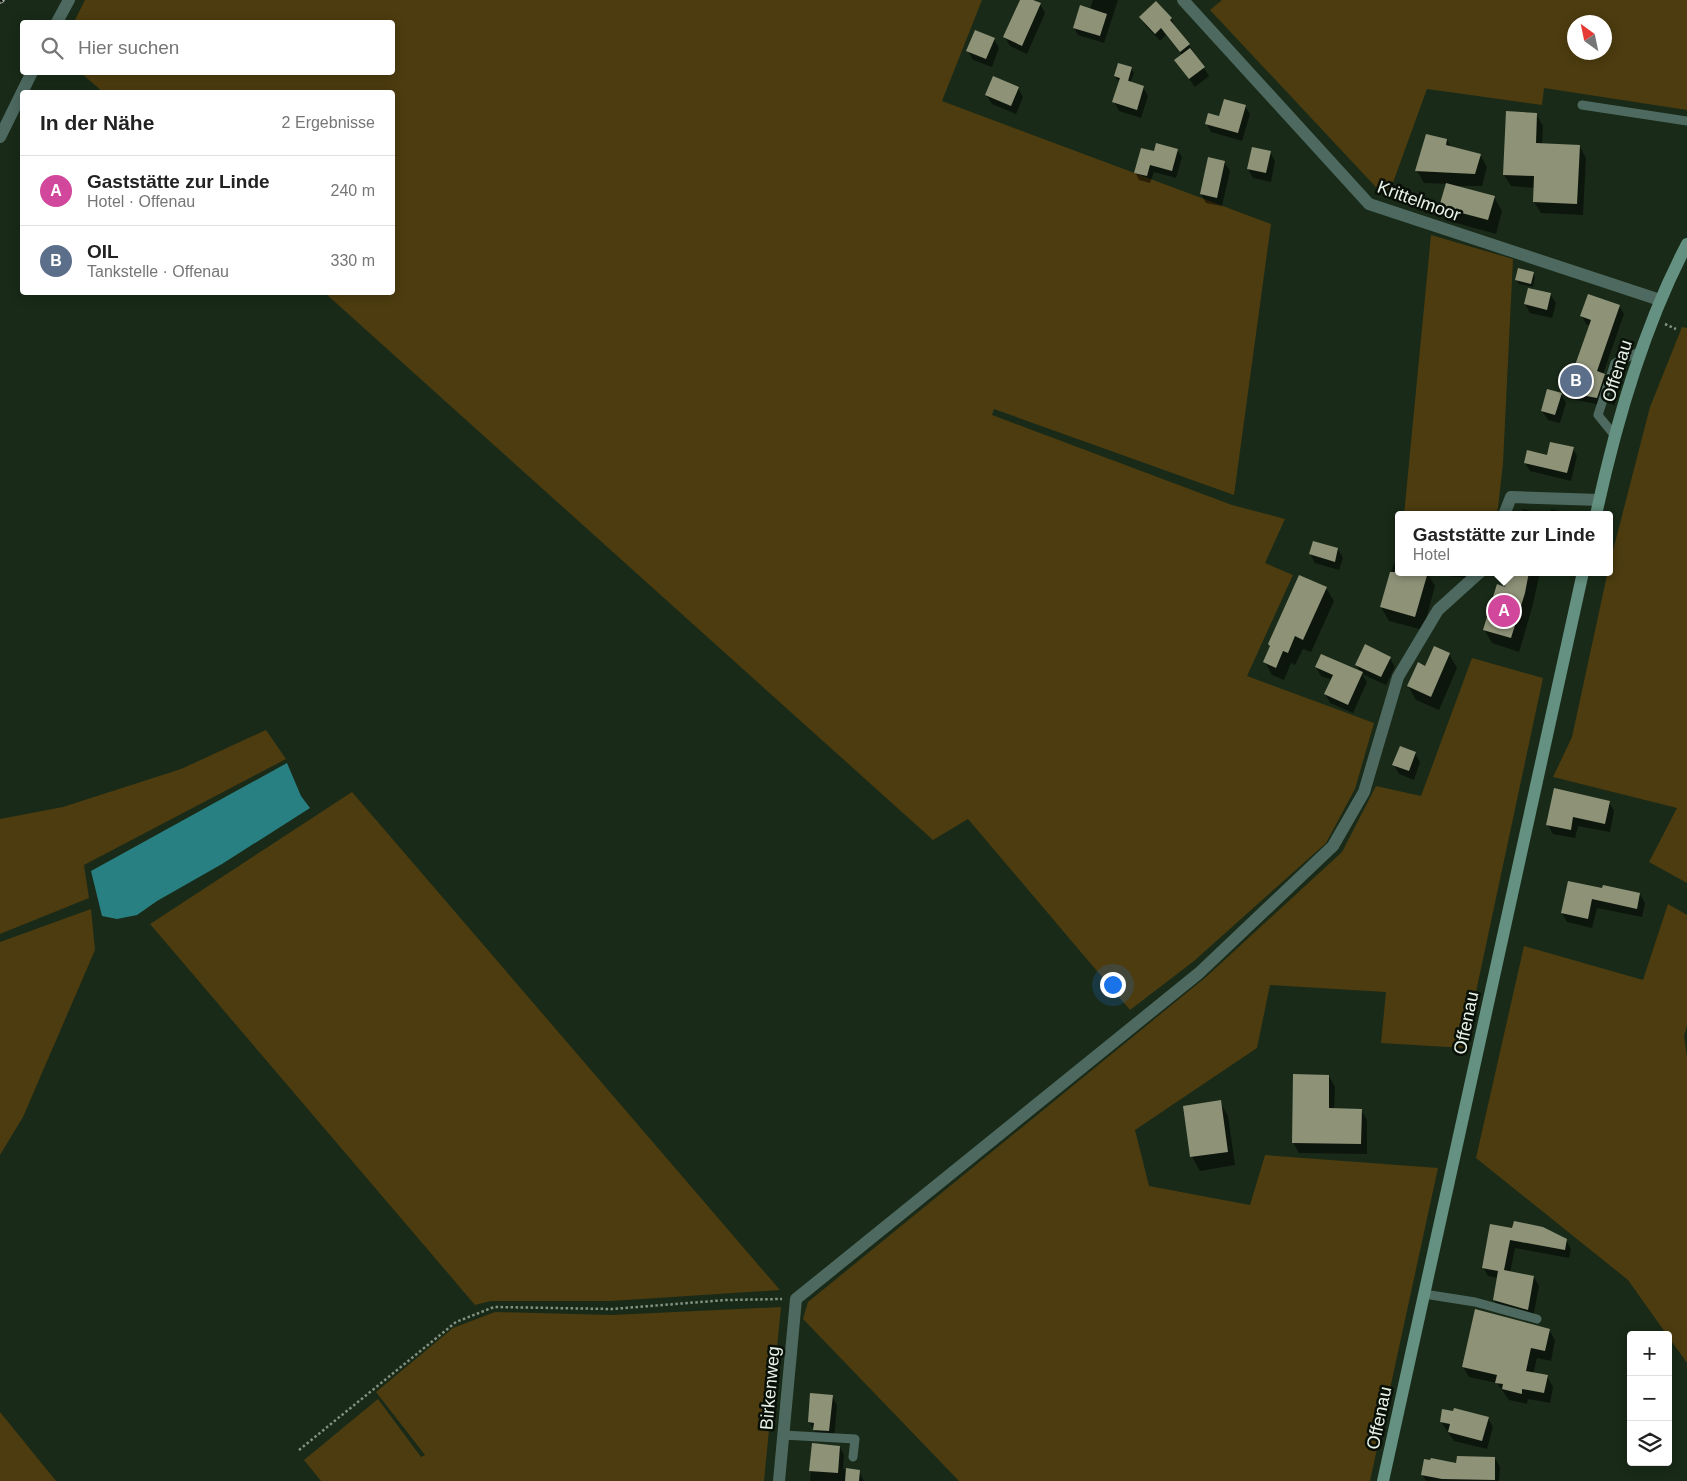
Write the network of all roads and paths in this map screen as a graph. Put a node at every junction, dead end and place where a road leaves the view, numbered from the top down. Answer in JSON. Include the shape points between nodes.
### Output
{"nodes":[{"id":1,"x":69,"y":0,"type":"edge"},
{"id":2,"x":1184,"y":0,"type":"edge"},
{"id":3,"x":58,"y":20,"type":"edge"},
{"id":4,"x":30,"y":75,"type":"edge"},
{"id":5,"x":23,"y":90,"type":"edge"},
{"id":6,"x":20,"y":96,"type":"edge"},
{"id":7,"x":1582,"y":105,"type":"dead end"},
{"id":8,"x":1687,"y":121,"type":"edge"},
{"id":9,"x":0,"y":136,"type":"edge"},
{"id":10,"x":1687,"y":244,"type":"edge"},
{"id":11,"x":1660,"y":300,"type":"junction"},
{"id":12,"x":1641,"y":352,"type":"junction"},
{"id":13,"x":1615,"y":436,"type":"junction"},
{"id":14,"x":1599,"y":500,"type":"junction"},
{"id":15,"x":1506,"y":511,"type":"edge"},
{"id":16,"x":1597,"y":511,"type":"edge"},
{"id":17,"x":1476,"y":576,"type":"edge"},
{"id":18,"x":1582,"y":576,"type":"edge"},
{"id":19,"x":1424,"y":1294,"type":"junction"},
{"id":20,"x":796,"y":1299,"type":"junction"},
{"id":21,"x":1537,"y":1319,"type":"dead end"},
{"id":22,"x":783,"y":1435,"type":"junction"},
{"id":23,"x":299,"y":1450,"type":"dead end"},
{"id":24,"x":853,"y":1457,"type":"dead end"},
{"id":25,"x":779,"y":1481,"type":"edge"},
{"id":26,"x":1383,"y":1481,"type":"edge"}],
"edges":[{"from":1,"to":3,"type":"street"},
{"from":2,"to":11,"type":"street","name":"Krittelmoor","via":[[1369,204]]},
{"from":4,"to":5,"type":"street"},
{"from":6,"to":9,"type":"street"},
{"from":7,"to":8,"type":"lane"},
{"from":10,"to":11,"type":"main road","name":"Offenau"},
{"from":11,"to":12,"type":"main road","name":"Offenau"},
{"from":12,"to":13,"type":"main road","name":"Offenau"},
{"from":12,"to":13,"type":"lane","via":[[1614,363],[1598,415]]},
{"from":13,"to":14,"type":"main road","name":"Offenau"},
{"from":14,"to":15,"type":"street","via":[[1512,497]]},
{"from":14,"to":16,"type":"main road","name":"Offenau"},
{"from":17,"to":20,"type":"street","via":[[1438,610],[1398,677],[1364,792],[1333,846],[1199,972]]},
{"from":18,"to":19,"type":"main road","name":"Offenau"},
{"from":19,"to":21,"type":"lane","via":[[1475,1302]]},
{"from":19,"to":26,"type":"main road","name":"Offenau"},
{"from":20,"to":22,"type":"street","name":"Birkenweg"},
{"from":20,"to":23,"type":"path","via":[[726,1300],[612,1309],[494,1307],[456,1322]]},
{"from":22,"to":24,"type":"lane","via":[[855,1439]]},
{"from":22,"to":25,"type":"street","name":"Birkenweg"}]}
